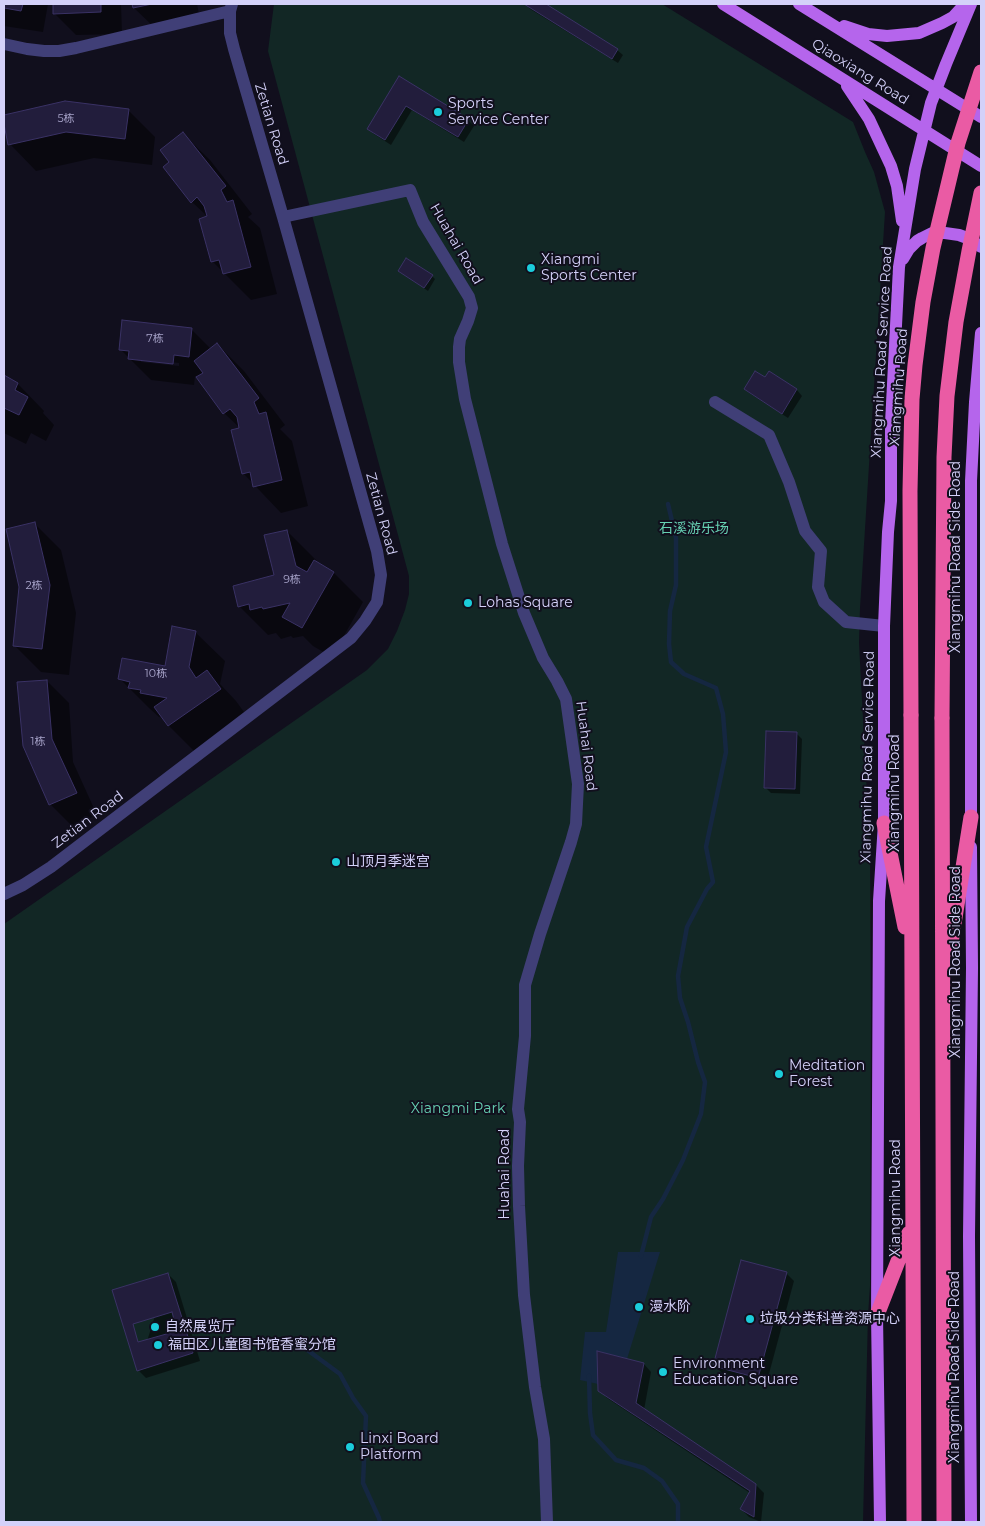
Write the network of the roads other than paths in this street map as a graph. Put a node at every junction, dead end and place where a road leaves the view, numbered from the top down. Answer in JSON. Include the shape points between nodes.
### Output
{"nodes":[{"id":1,"x":723,"y":4,"type":"edge"},
{"id":2,"x":799,"y":4,"type":"edge"},
{"id":3,"x":965,"y":4,"type":"edge"},
{"id":4,"x":971,"y":4,"type":"edge"},
{"id":5,"x":231,"y":7,"type":"edge"},
{"id":6,"x":821,"y":18,"type":"junction"},
{"id":7,"x":4,"y":44,"type":"edge"},
{"id":8,"x":981,"y":72,"type":"edge"},
{"id":9,"x":837,"y":76,"type":"junction"},
{"id":10,"x":936,"y":88,"type":"junction"},
{"id":11,"x":981,"y":117,"type":"edge"},
{"id":12,"x":924,"y":130,"type":"junction"},
{"id":13,"x":981,"y":166,"type":"edge"},
{"id":14,"x":981,"y":193,"type":"edge"},
{"id":15,"x":283,"y":217,"type":"junction"},
{"id":16,"x":981,"y":247,"type":"edge"},
{"id":17,"x":902,"y":253,"type":"junction"},
{"id":18,"x":899,"y":267,"type":"junction"},
{"id":19,"x":981,"y":332,"type":"edge"},
{"id":20,"x":981,"y":383,"type":"edge"},
{"id":21,"x":715,"y":402,"type":"dead end"},
{"id":22,"x":975,"y":402,"type":"junction"},
{"id":23,"x":976,"y":619,"type":"edge"},
{"id":24,"x":884,"y":626,"type":"junction"},
{"id":25,"x":971,"y":817,"type":"junction"},
{"id":26,"x":884,"y":823,"type":"junction"},
{"id":27,"x":4,"y":894,"type":"edge"},
{"id":28,"x":912,"y":962,"type":"junction"},
{"id":29,"x":943,"y":994,"type":"junction"},
{"id":30,"x":913,"y":1225,"type":"junction"},
{"id":31,"x":878,"y":1315,"type":"junction"},
{"id":32,"x":546,"y":1522,"type":"edge"},
{"id":33,"x":880,"y":1522,"type":"edge"},
{"id":34,"x":914,"y":1522,"type":"edge"},
{"id":35,"x":944,"y":1522,"type":"edge"},
{"id":36,"x":971,"y":1522,"type":"edge"}],
"edges":[{"from":1,"to":9,"type":"main road","name":"Qiaoxiang Road"},
{"from":2,"to":6,"type":"main road","name":"Qiaoxiang Road"},
{"from":3,"to":6,"type":"main road","via":[[942,23],[919,33],[904,35],[868,34]]},
{"from":4,"to":10,"type":"main road","name":"Xiangmihu Road Service Road"},
{"from":5,"to":7,"type":"street","via":[[59,51]]},
{"from":5,"to":15,"type":"street","name":"Zetian Road","via":[[230,33]]},
{"from":6,"to":10,"type":"main road","name":"Qiaoxiang Road"},
{"from":8,"to":28,"type":"highway","name":"Xiangmihu Road","bridge":true,"via":[[958,143],[933,248],[915,365],[910,491]]},
{"from":9,"to":12,"type":"main road","name":"Qiaoxiang Road"},
{"from":9,"to":17,"type":"main road","via":[[865,110],[891,166],[901,209]]},
{"from":10,"to":11,"type":"main road","name":"Qiaoxiang Road"},
{"from":10,"to":12,"type":"main road","name":"Xiangmihu Road Service Road"},
{"from":12,"to":13,"type":"main road","name":"Qiaoxiang Road"},
{"from":12,"to":17,"type":"main road","name":"Xiangmihu Road Service Road"},
{"from":14,"to":29,"type":"highway","bridge":true,"via":[[956,322],[944,456]]},
{"from":15,"to":27,"type":"street","name":"Zetian Road","via":[[377,551],[381,575],[376,602],[352,638],[52,866]]},
{"from":15,"to":32,"type":"street","name":"Huahai Road","via":[[410,190],[424,222],[469,298],[472,308],[460,339],[458,362],[465,399],[502,544],[524,613],[543,658],[566,699],[578,784],[576,824],[525,985],[525,1036],[518,1109],[524,1295],[544,1439]]},
{"from":16,"to":18,"type":"main road","via":[[959,235],[932,233],[913,245]]},
{"from":17,"to":18,"type":"main road","name":"Xiangmihu Road Service Road"},
{"from":18,"to":24,"type":"main road","name":"Xiangmihu Road Service Road"},
{"from":19,"to":22,"type":"main road"},
{"from":20,"to":22,"type":"main road"},
{"from":21,"to":24,"type":"street","via":[[769,435],[805,531],[821,551],[818,587],[824,602],[846,622]]},
{"from":22,"to":23,"type":"main road","name":"Xiangmihu Road Side Road","via":[[971,482]]},
{"from":23,"to":25,"type":"main road","name":"Xiangmihu Road Side Road"},
{"from":24,"to":26,"type":"main road","name":"Xiangmihu Road Service Road"},
{"from":25,"to":29,"type":"highway"},
{"from":25,"to":36,"type":"main road","name":"Xiangmihu Road Side Road","via":[[968,1236]]},
{"from":26,"to":28,"type":"highway"},
{"from":26,"to":31,"type":"main road","name":"Xiangmihu Road Service Road","via":[[879,902]]},
{"from":28,"to":30,"type":"highway","name":"Xiangmihu Road"},
{"from":29,"to":35,"type":"highway"},
{"from":30,"to":31,"type":"highway"},
{"from":30,"to":34,"type":"highway","name":"Xiangmihu Road"},
{"from":31,"to":33,"type":"main road","name":"Xiangmihu Road Service Road"}]}
